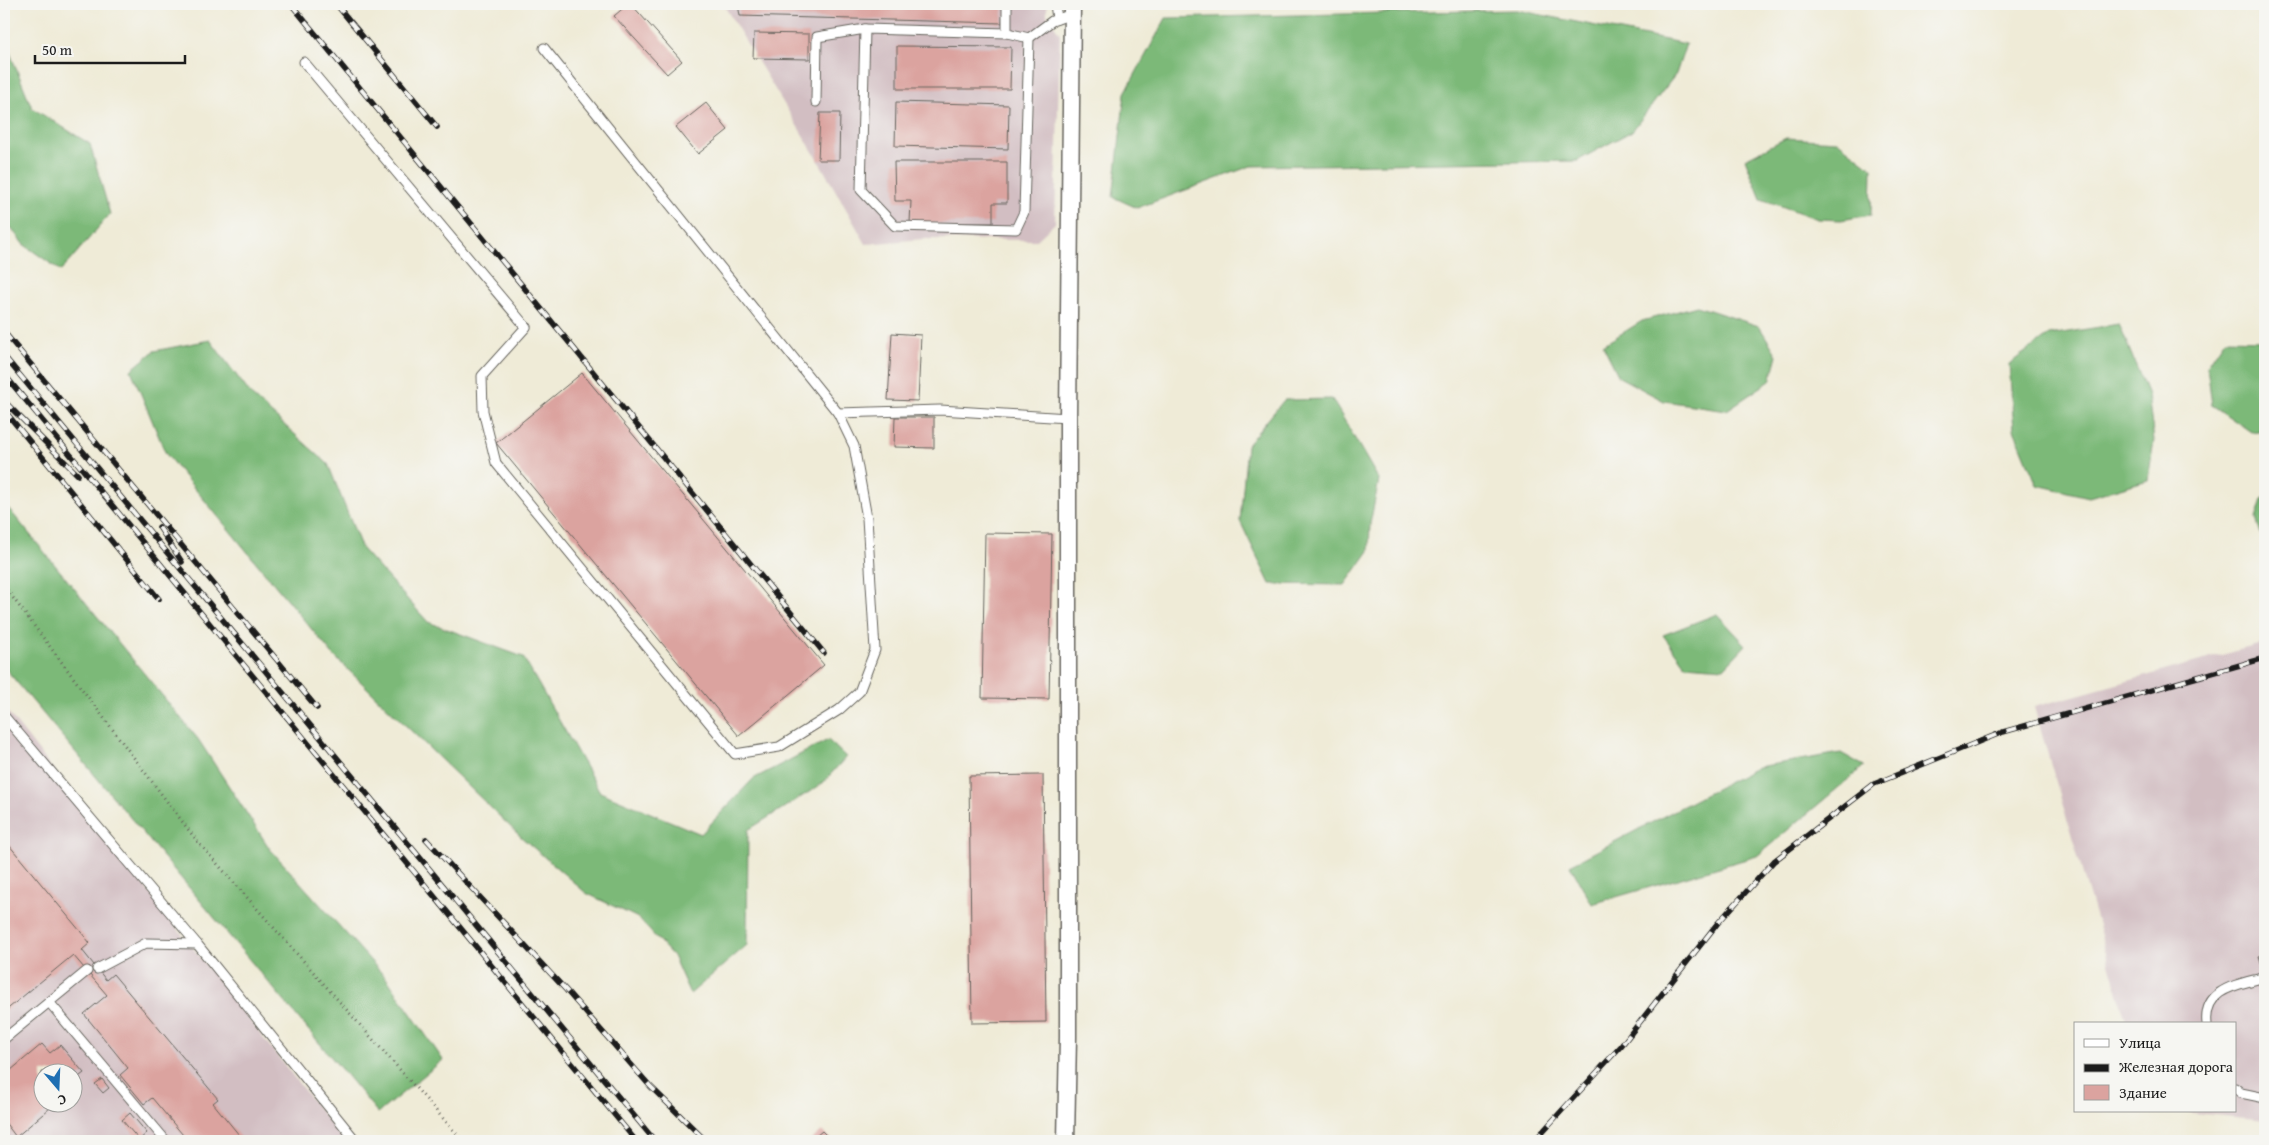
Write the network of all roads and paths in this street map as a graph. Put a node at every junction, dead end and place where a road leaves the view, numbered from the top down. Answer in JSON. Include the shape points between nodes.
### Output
{"nodes":[{"id":1,"x":1007,"y":4,"type":"edge"},
{"id":2,"x":1054,"y":4,"type":"edge"},
{"id":3,"x":1067,"y":12,"type":"edge"},
{"id":4,"x":865,"y":29,"type":"junction"},
{"id":5,"x":1008,"y":33,"type":"junction"},
{"id":6,"x":1029,"y":38,"type":"junction"},
{"id":7,"x":544,"y":48,"type":"dead end"},
{"id":8,"x":304,"y":62,"type":"dead end"},
{"id":9,"x":816,"y":102,"type":"dead end"},
{"id":10,"x":838,"y":413,"type":"junction"},
{"id":11,"x":1068,"y":418,"type":"junction"},
{"id":12,"x":4,"y":586,"type":"edge"},
{"id":13,"x":4,"y":716,"type":"edge"},
{"id":14,"x":196,"y":944,"type":"junction"},
{"id":15,"x":97,"y":969,"type":"dead end"},
{"id":16,"x":87,"y":971,"type":"dead end"},
{"id":17,"x":2265,"y":977,"type":"edge"},
{"id":18,"x":49,"y":1002,"type":"junction"},
{"id":19,"x":2207,"y":1022,"type":"edge"},
{"id":20,"x":4,"y":1039,"type":"edge"},
{"id":21,"x":2236,"y":1089,"type":"edge"},
{"id":22,"x":2265,"y":1098,"type":"edge"},
{"id":23,"x":166,"y":1141,"type":"edge"},
{"id":24,"x":356,"y":1141,"type":"edge"},
{"id":25,"x":463,"y":1141,"type":"edge"},
{"id":26,"x":1066,"y":1141,"type":"edge"}],
"edges":[{"from":1,"to":5,"type":"lane"},
{"from":2,"to":3,"type":"lane"},
{"from":3,"to":6,"type":"lane"},
{"from":3,"to":11,"type":"street"},
{"from":4,"to":5,"type":"lane"},
{"from":4,"to":6,"type":"lane","via":[[861,190],[895,226],[1016,229],[1024,212]]},
{"from":4,"to":9,"type":"lane","via":[[817,38]]},
{"from":5,"to":6,"type":"lane"},
{"from":7,"to":10,"type":"lane"},
{"from":8,"to":10,"type":"lane","via":[[526,327],[482,376],[483,411],[496,463],[735,754],[778,746],[839,710],[859,692],[875,650],[867,518],[854,446]]},
{"from":10,"to":11,"type":"lane","via":[[940,410]]},
{"from":11,"to":26,"type":"street"},
{"from":12,"to":25,"type":"path","via":[[198,841]]},
{"from":13,"to":14,"type":"lane"},
{"from":14,"to":15,"type":"lane","via":[[146,943]]},
{"from":14,"to":24,"type":"lane"},
{"from":16,"to":18,"type":"lane"},
{"from":17,"to":19,"type":"lane","via":[[2231,987],[2213,997],[2206,1012]]},
{"from":18,"to":20,"type":"lane"},
{"from":18,"to":23,"type":"lane"},
{"from":21,"to":22,"type":"lane"}]}
